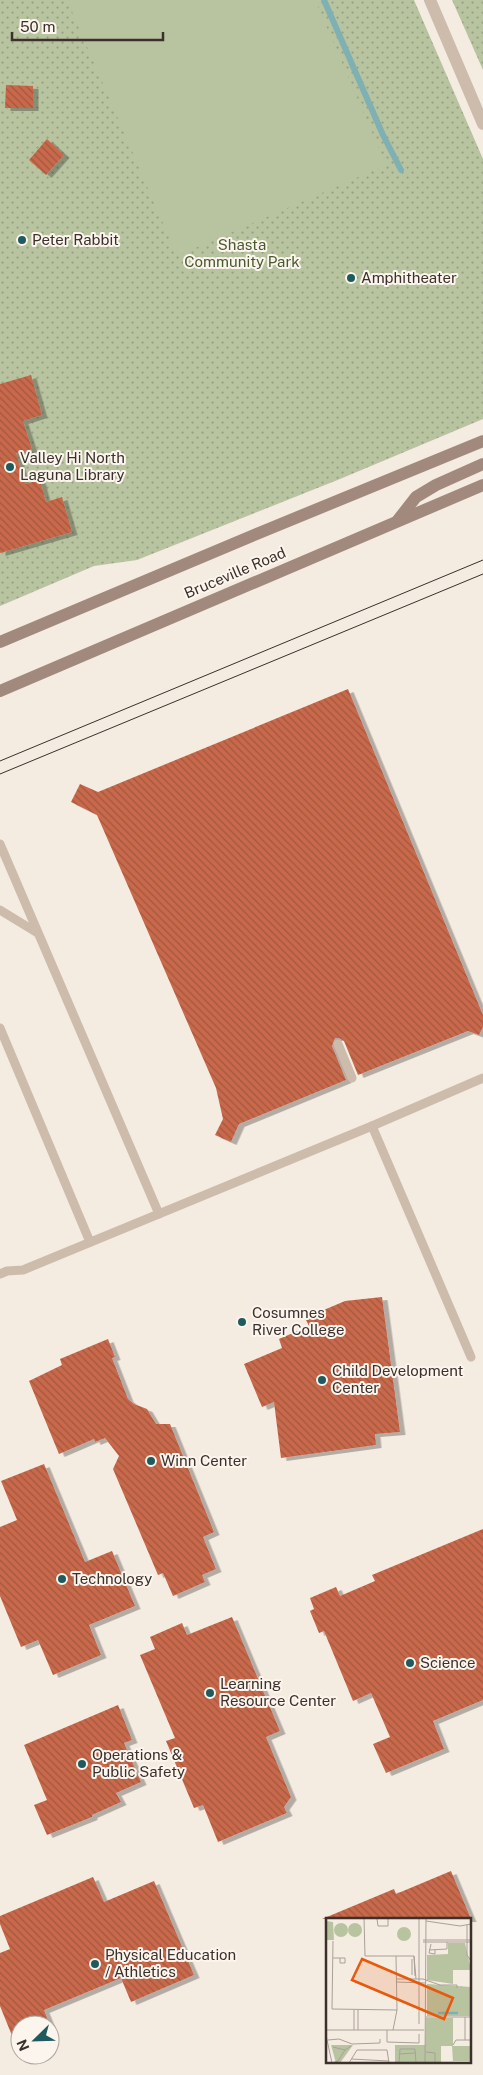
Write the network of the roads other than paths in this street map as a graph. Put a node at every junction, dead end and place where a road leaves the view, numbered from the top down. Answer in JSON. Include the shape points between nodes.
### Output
{"nodes":[{"id":1,"x":430,"y":0,"type":"edge"},
{"id":2,"x":483,"y":124,"type":"edge"},
{"id":3,"x":483,"y":441,"type":"edge"},
{"id":4,"x":483,"y":464,"type":"edge"},
{"id":5,"x":483,"y":485,"type":"edge"},
{"id":6,"x":398,"y":520,"type":"junction"},
{"id":7,"x":0,"y":642,"type":"edge"},
{"id":8,"x":0,"y":691,"type":"edge"},
{"id":9,"x":0,"y":844,"type":"edge"},
{"id":10,"x":0,"y":910,"type":"edge"},
{"id":11,"x":36,"y":932,"type":"junction"},
{"id":12,"x":0,"y":1028,"type":"edge"},
{"id":13,"x":338,"y":1044,"type":"dead end"},
{"id":14,"x":352,"y":1078,"type":"dead end"},
{"id":15,"x":483,"y":1078,"type":"edge"},
{"id":16,"x":372,"y":1126,"type":"junction"},
{"id":17,"x":159,"y":1214,"type":"junction"},
{"id":18,"x":90,"y":1242,"type":"junction"},
{"id":19,"x":0,"y":1274,"type":"edge"},
{"id":20,"x":471,"y":1357,"type":"dead end"}],
"edges":[{"from":1,"to":2,"type":"street"},
{"from":3,"to":7,"type":"main road","name":"Bruceville Road"},
{"from":4,"to":6,"type":"main road","via":[[416,497]]},
{"from":5,"to":6,"type":"main road","name":"Bruceville Road"},
{"from":6,"to":8,"type":"main road","name":"Bruceville Road"},
{"from":9,"to":11,"type":"lane"},
{"from":10,"to":11,"type":"lane"},
{"from":11,"to":17,"type":"lane"},
{"from":12,"to":18,"type":"lane"},
{"from":13,"to":14,"type":"lane"},
{"from":15,"to":16,"type":"lane"},
{"from":16,"to":17,"type":"lane"},
{"from":16,"to":20,"type":"lane"},
{"from":17,"to":18,"type":"lane"},
{"from":18,"to":19,"type":"lane","via":[[23,1270]]}]}
